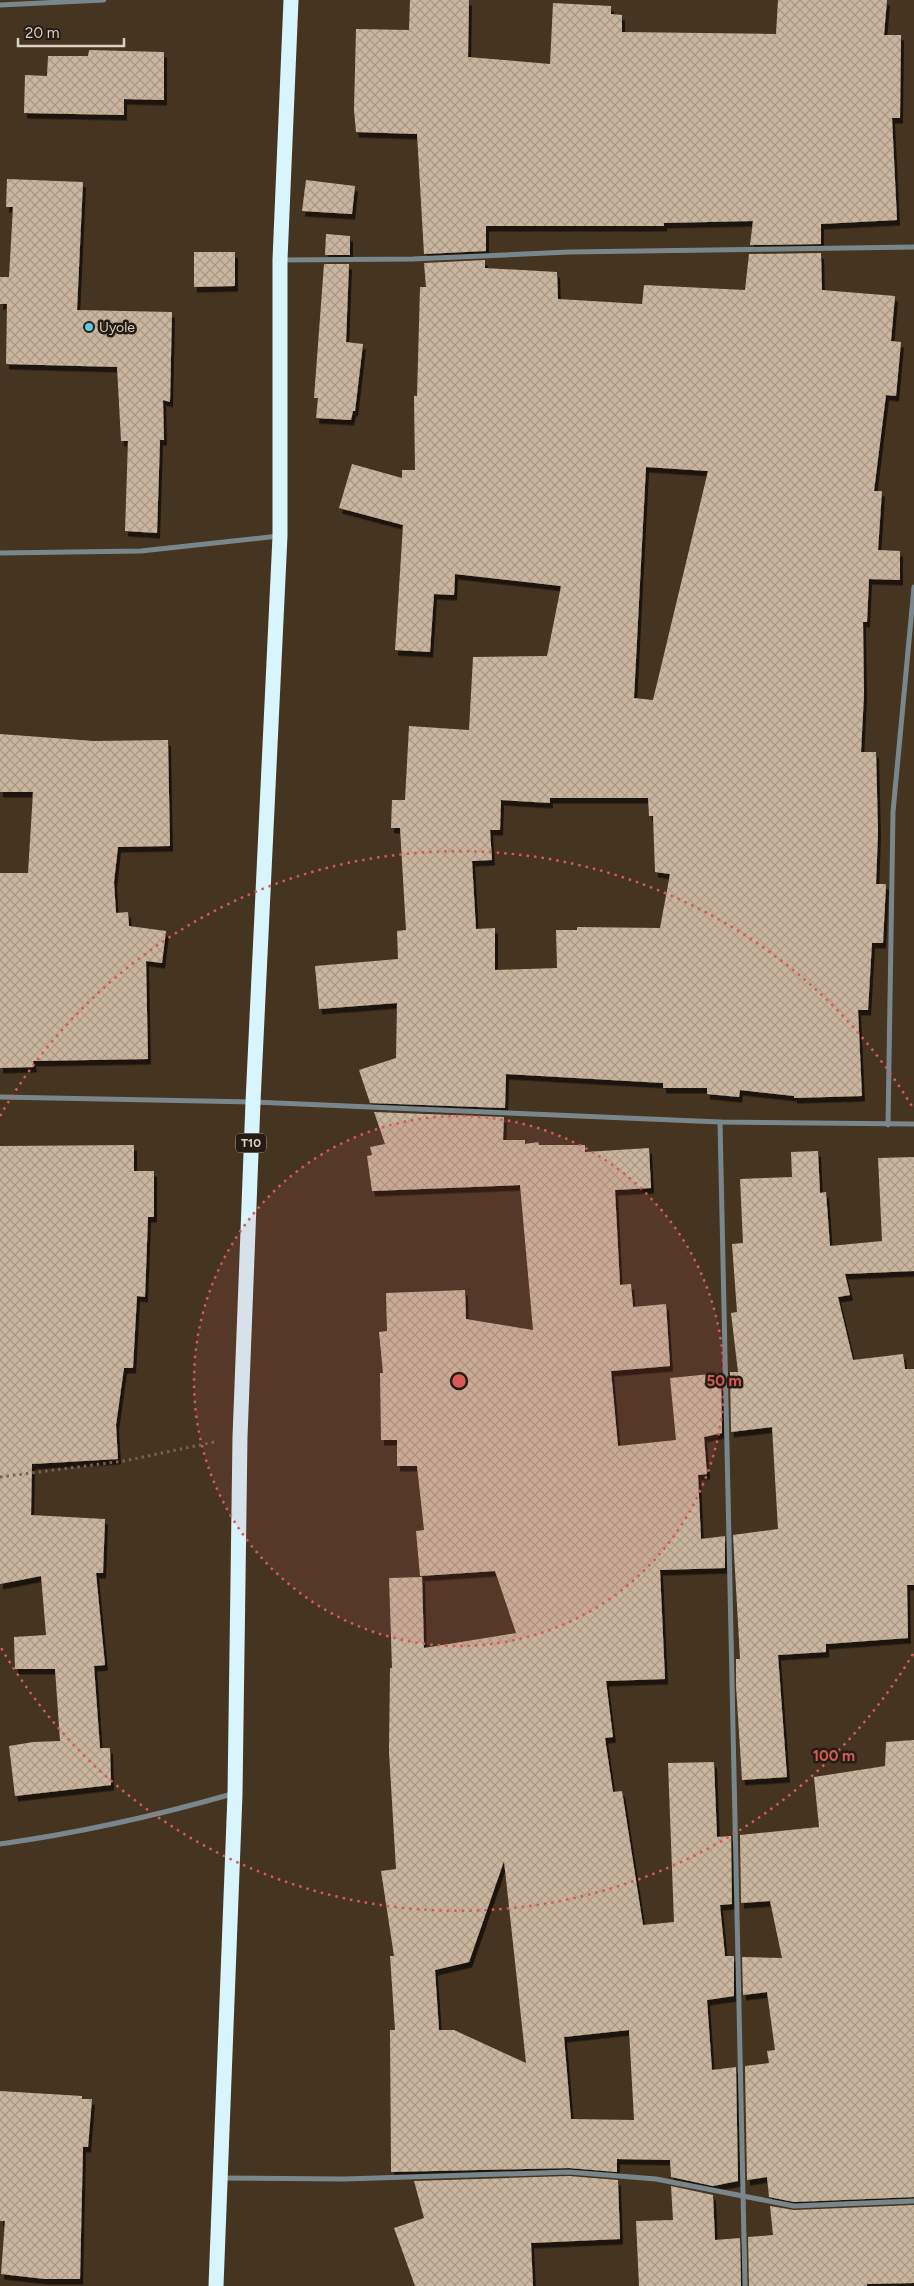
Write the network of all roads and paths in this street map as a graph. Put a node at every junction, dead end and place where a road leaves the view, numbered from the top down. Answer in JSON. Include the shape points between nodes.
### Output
{"nodes":[{"id":1,"x":104,"y":0,"type":"edge"},
{"id":2,"x":291,"y":0,"type":"edge"},
{"id":3,"x":0,"y":5,"type":"edge"},
{"id":4,"x":914,"y":246,"type":"edge"},
{"id":5,"x":280,"y":260,"type":"junction"},
{"id":6,"x":280,"y":536,"type":"junction"},
{"id":7,"x":0,"y":553,"type":"edge"},
{"id":8,"x":914,"y":586,"type":"edge"},
{"id":9,"x":0,"y":1097,"type":"edge"},
{"id":10,"x":253,"y":1102,"type":"junction"},
{"id":11,"x":720,"y":1122,"type":"junction"},
{"id":12,"x":914,"y":1124,"type":"edge"},
{"id":13,"x":888,"y":1125,"type":"junction"},
{"id":14,"x":240,"y":1437,"type":"junction"},
{"id":15,"x":0,"y":1477,"type":"edge"},
{"id":16,"x":235,"y":1794,"type":"junction"},
{"id":17,"x":0,"y":1844,"type":"edge"},
{"id":18,"x":220,"y":2178,"type":"junction"},
{"id":19,"x":743,"y":2195,"type":"junction"},
{"id":20,"x":914,"y":2201,"type":"edge"},
{"id":21,"x":216,"y":2286,"type":"edge"},
{"id":22,"x":745,"y":2286,"type":"edge"}],
"edges":[{"from":1,"to":3,"type":"street"},
{"from":2,"to":5,"type":"highway","number":"T10"},
{"from":4,"to":5,"type":"street","via":[[569,252],[413,260]]},
{"from":5,"to":6,"type":"highway","number":"T10"},
{"from":6,"to":7,"type":"street","via":[[140,551]]},
{"from":6,"to":10,"type":"highway","number":"T10"},
{"from":8,"to":13,"type":"street","via":[[893,812]]},
{"from":9,"to":10,"type":"street"},
{"from":10,"to":11,"type":"street"},
{"from":10,"to":14,"type":"highway","number":"T10"},
{"from":11,"to":13,"type":"street"},
{"from":11,"to":19,"type":"street"},
{"from":12,"to":13,"type":"street"},
{"from":14,"to":15,"type":"path","via":[[124,1461]]},
{"from":14,"to":16,"type":"highway","number":"T10"},
{"from":16,"to":17,"type":"street","via":[[120,1824]]},
{"from":16,"to":18,"type":"highway","number":"T10"},
{"from":18,"to":19,"type":"street","via":[[344,2179],[569,2172],[656,2179]]},
{"from":18,"to":21,"type":"highway","number":"T10"},
{"from":19,"to":20,"type":"street","via":[[794,2206]]},
{"from":19,"to":22,"type":"street"}]}
